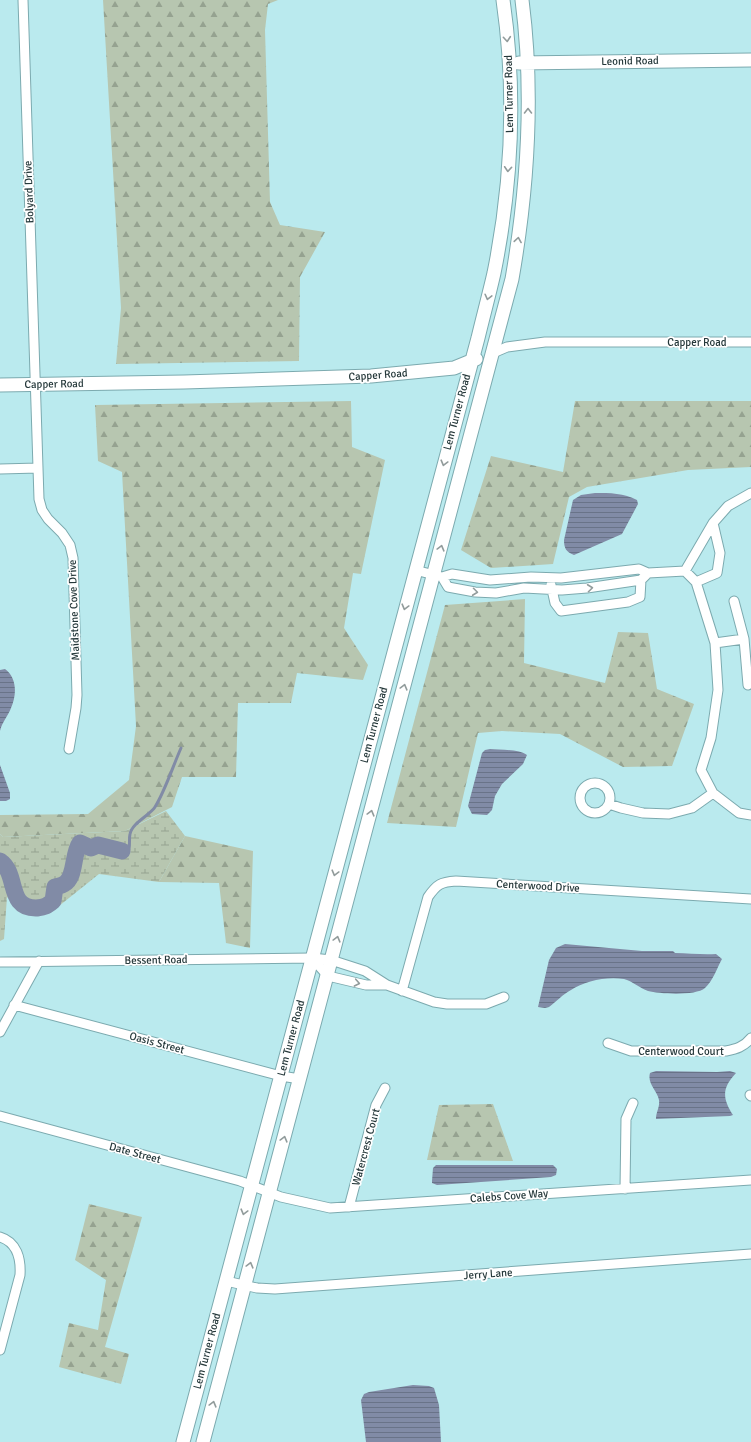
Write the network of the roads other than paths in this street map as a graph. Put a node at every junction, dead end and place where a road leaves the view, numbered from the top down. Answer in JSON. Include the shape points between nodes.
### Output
{"nodes":[{"id":1,"x":23,"y":0,"type":"edge"},
{"id":2,"x":503,"y":0,"type":"edge"},
{"id":3,"x":522,"y":0,"type":"edge"},
{"id":4,"x":751,"y":60,"type":"edge"},
{"id":5,"x":528,"y":62,"type":"junction"},
{"id":6,"x":509,"y":63,"type":"junction"},
{"id":7,"x":751,"y":342,"type":"edge"},
{"id":8,"x":493,"y":352,"type":"junction"},
{"id":9,"x":472,"y":361,"type":"junction"},
{"id":10,"x":35,"y":384,"type":"junction"},
{"id":11,"x":0,"y":385,"type":"edge"},
{"id":12,"x":38,"y":468,"type":"junction"},
{"id":13,"x":0,"y":469,"type":"edge"},
{"id":14,"x":751,"y":493,"type":"edge"},
{"id":15,"x":713,"y":523,"type":"junction"},
{"id":16,"x":415,"y":570,"type":"junction"},
{"id":17,"x":685,"y":571,"type":"junction"},
{"id":18,"x":648,"y":573,"type":"junction"},
{"id":19,"x":438,"y":576,"type":"junction"},
{"id":20,"x":551,"y":578,"type":"junction"},
{"id":21,"x":641,"y":580,"type":"junction"},
{"id":22,"x":696,"y":582,"type":"junction"},
{"id":23,"x":551,"y":589,"type":"junction"},
{"id":24,"x":734,"y":601,"type":"dead end"},
{"id":25,"x":744,"y":639,"type":"junction"},
{"id":26,"x":715,"y":643,"type":"junction"},
{"id":27,"x":748,"y":686,"type":"dead end"},
{"id":28,"x":69,"y":749,"type":"dead end"},
{"id":29,"x":363,"y":767,"type":"junction"},
{"id":30,"x":382,"y":772,"type":"junction"},
{"id":31,"x":713,"y":793,"type":"junction"},
{"id":32,"x":609,"y":804,"type":"dead end"},
{"id":33,"x":751,"y":815,"type":"edge"},
{"id":34,"x":751,"y":899,"type":"edge"},
{"id":35,"x":312,"y":958,"type":"junction"},
{"id":36,"x":332,"y":960,"type":"junction"},
{"id":37,"x":39,"y":961,"type":"junction"},
{"id":38,"x":0,"y":962,"type":"edge"},
{"id":39,"x":328,"y":976,"type":"junction"},
{"id":40,"x":387,"y":985,"type":"junction"},
{"id":41,"x":402,"y":991,"type":"junction"},
{"id":42,"x":504,"y":997,"type":"dead end"},
{"id":43,"x":14,"y":1006,"type":"junction"},
{"id":44,"x":0,"y":1032,"type":"edge"},
{"id":45,"x":751,"y":1038,"type":"edge"},
{"id":46,"x":608,"y":1043,"type":"dead end"},
{"id":47,"x":281,"y":1076,"type":"junction"},
{"id":48,"x":300,"y":1079,"type":"junction"},
{"id":49,"x":385,"y":1088,"type":"dead end"},
{"id":50,"x":633,"y":1103,"type":"dead end"},
{"id":51,"x":0,"y":1116,"type":"edge"},
{"id":52,"x":751,"y":1180,"type":"edge"},
{"id":53,"x":252,"y":1185,"type":"junction"},
{"id":54,"x":625,"y":1188,"type":"junction"},
{"id":55,"x":270,"y":1192,"type":"junction"},
{"id":56,"x":349,"y":1207,"type":"junction"},
{"id":57,"x":0,"y":1237,"type":"edge"},
{"id":58,"x":751,"y":1254,"type":"edge"},
{"id":59,"x":226,"y":1281,"type":"junction"},
{"id":60,"x":245,"y":1285,"type":"junction"},
{"id":61,"x":0,"y":1350,"type":"edge"},
{"id":62,"x":183,"y":1442,"type":"edge"},
{"id":63,"x":203,"y":1442,"type":"edge"}],
"edges":[{"from":1,"to":10,"type":"street","name":"Bolyard Drive"},
{"from":2,"to":6,"type":"main road","name":"Lem Turner Road","one_way":true},
{"from":3,"to":5,"type":"main road","name":"Lem Turner Road"},
{"from":4,"to":5,"type":"main road","name":"Leonid Road"},
{"from":5,"to":6,"type":"main road","name":"Leonid Road"},
{"from":8,"to":5,"type":"main road","name":"Lem Turner Road","one_way":true,"via":[[512,279],[521,222],[528,135]]},
{"from":6,"to":9,"type":"main road","name":"Lem Turner Road","one_way":true,"via":[[509,147],[503,212],[494,274]]},
{"from":7,"to":8,"type":"street","name":"Capper Road","via":[[545,342],[507,347]]},
{"from":8,"to":9,"type":"main road","name":"Capper Road"},
{"from":19,"to":8,"type":"main road","name":"Lem Turner Road","one_way":true},
{"from":9,"to":10,"type":"main road","name":"Capper Road","via":[[454,368],[371,376]]},
{"from":9,"to":16,"type":"main road","name":"Lem Turner Road","one_way":true},
{"from":10,"to":11,"type":"main road","name":"Capper Road"},
{"from":10,"to":12,"type":"street","name":"Maidstone Cove Drive"},
{"from":12,"to":13,"type":"street"},
{"from":12,"to":28,"type":"street","name":"Maidstone Cove Drive","via":[[42,510],[70,545],[73,558],[77,695]]},
{"from":14,"to":15,"type":"street","via":[[728,506]]},
{"from":15,"to":17,"type":"street"},
{"from":15,"to":22,"type":"street","via":[[720,553],[717,574]]},
{"from":16,"to":19,"type":"street"},
{"from":16,"to":29,"type":"main road","name":"Lem Turner Road","one_way":true},
{"from":17,"to":18,"type":"street"},
{"from":17,"to":22,"type":"street"},
{"from":18,"to":20,"type":"street","via":[[639,569]]},
{"from":18,"to":21,"type":"street"},
{"from":19,"to":20,"type":"street","via":[[452,574],[490,580]]},
{"from":19,"to":23,"type":"street","one_way":true,"via":[[448,587],[475,592],[496,593],[524,588]]},
{"from":30,"to":19,"type":"main road","name":"Lem Turner Road","one_way":true},
{"from":20,"to":23,"type":"street"},
{"from":23,"to":21,"type":"street","one_way":true,"via":[[587,588]]},
{"from":21,"to":23,"type":"street","via":[[640,597],[628,602],[561,611],[555,603]]},
{"from":22,"to":26,"type":"street"},
{"from":24,"to":25,"type":"street"},
{"from":25,"to":26,"type":"street"},
{"from":25,"to":27,"type":"street"},
{"from":26,"to":31,"type":"street","via":[[718,690],[711,738],[701,770]]},
{"from":29,"to":30,"type":"main road"},
{"from":29,"to":35,"type":"main road","name":"Lem Turner Road","one_way":true},
{"from":36,"to":30,"type":"main road","name":"Lem Turner Road","one_way":true},
{"from":31,"to":32,"type":"street","via":[[692,808],[669,814],[643,813]]},
{"from":31,"to":33,"type":"street","via":[[739,813]]},
{"from":34,"to":41,"type":"street","name":"Centerwood Drive","via":[[444,882],[435,887],[428,897]]},
{"from":35,"to":36,"type":"street","name":"Bessent Road"},
{"from":35,"to":37,"type":"street","name":"Bessent Road"},
{"from":35,"to":39,"type":"street"},
{"from":35,"to":47,"type":"main road","name":"Lem Turner Road"},
{"from":36,"to":39,"type":"main road","name":"Lem Turner Road"},
{"from":36,"to":40,"type":"street","name":"Bessent Road","via":[[365,971]]},
{"from":37,"to":38,"type":"street","name":"Bessent Road"},
{"from":37,"to":43,"type":"street"},
{"from":39,"to":40,"type":"street","name":"Bessent Road","one_way":true,"via":[[366,984]]},
{"from":39,"to":48,"type":"main road","name":"Lem Turner Road"},
{"from":40,"to":41,"type":"street","name":"Bessent Road"},
{"from":41,"to":42,"type":"street","name":"Bessent Road","via":[[447,1004],[486,1004]]},
{"from":43,"to":44,"type":"street"},
{"from":43,"to":47,"type":"street","name":"Oasis Street"},
{"from":45,"to":46,"type":"street","name":"Centerwood Court","via":[[738,1049],[726,1051],[631,1051]]},
{"from":47,"to":48,"type":"street","name":"Oasis Street"},
{"from":47,"to":53,"type":"main road","name":"Lem Turner Road"},
{"from":55,"to":48,"type":"main road","name":"Lem Turner Road","one_way":true},
{"from":49,"to":56,"type":"street","name":"Watercrest Court","via":[[376,1105]]},
{"from":50,"to":54,"type":"street","via":[[626,1119]]},
{"from":51,"to":53,"type":"street","name":"Date Street"},
{"from":52,"to":54,"type":"street","name":"Calebs Cove Way"},
{"from":53,"to":55,"type":"street","name":"Date Street"},
{"from":53,"to":59,"type":"main road","name":"Lem Turner Road","one_way":true},
{"from":54,"to":56,"type":"street","name":"Calebs Cove Way"},
{"from":55,"to":56,"type":"street","name":"Calebs Cove Way","via":[[319,1207]]},
{"from":60,"to":55,"type":"main road","name":"Lem Turner Road","one_way":true},
{"from":57,"to":61,"type":"street","via":[[13,1245],[18,1255],[20,1274]]},
{"from":58,"to":60,"type":"street","name":"Jerry Lane","via":[[275,1289]]},
{"from":59,"to":60,"type":"street","name":"Jerry Lane"},
{"from":59,"to":62,"type":"main road","name":"Lem Turner Road"},
{"from":63,"to":60,"type":"main road","name":"Lem Turner Road","one_way":true}]}
